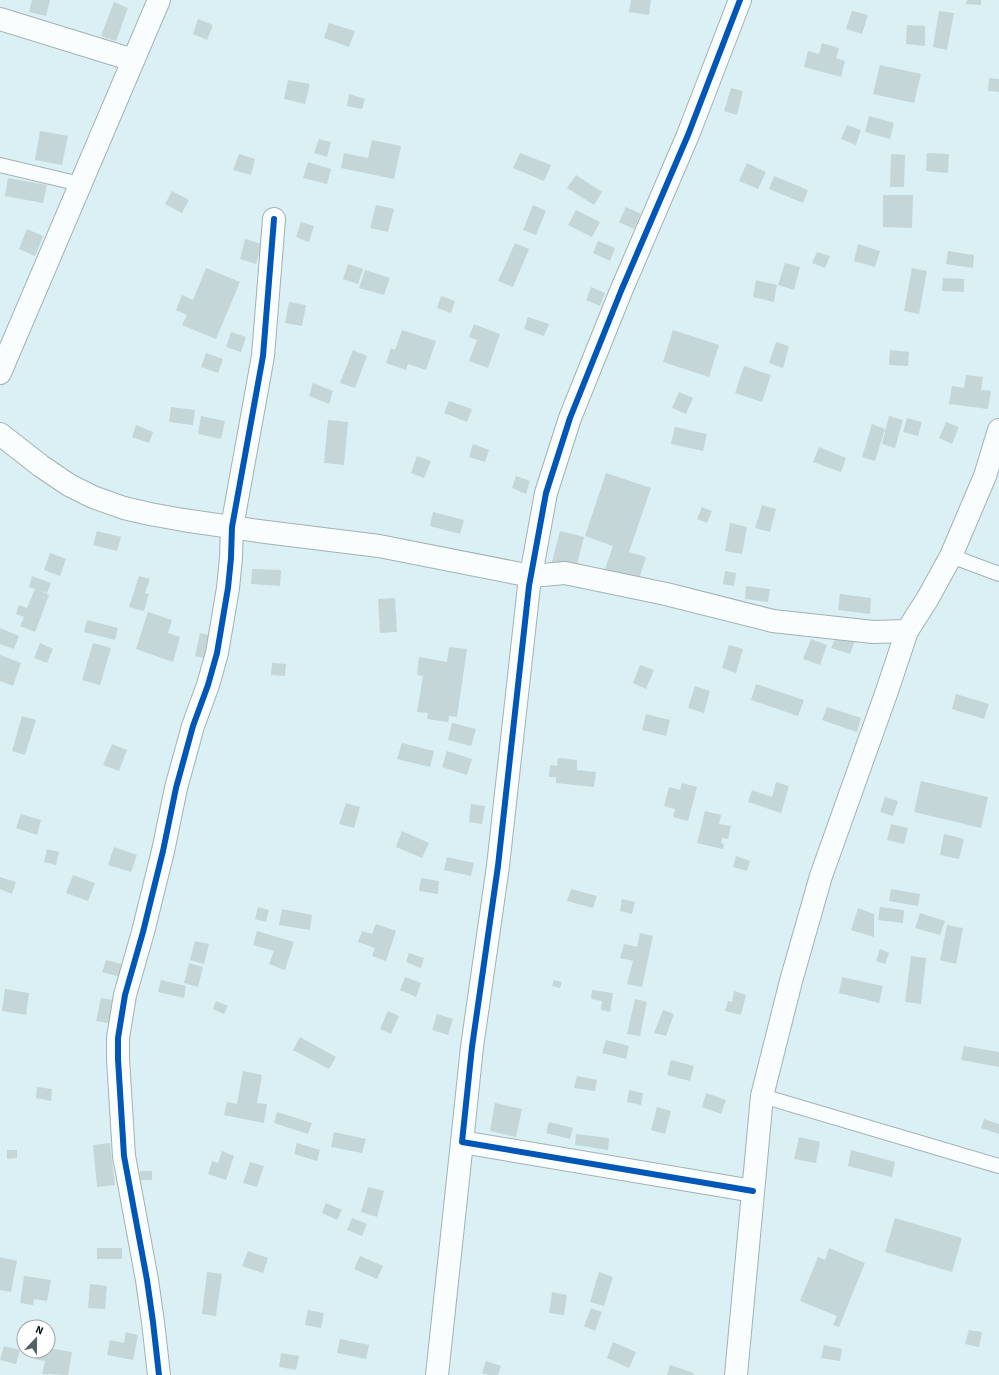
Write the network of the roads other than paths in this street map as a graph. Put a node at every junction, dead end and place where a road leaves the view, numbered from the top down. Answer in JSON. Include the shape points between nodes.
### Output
{"nodes":[{"id":1,"x":159,"y":0,"type":"edge"},
{"id":2,"x":740,"y":0,"type":"edge"},
{"id":3,"x":0,"y":19,"type":"edge"},
{"id":4,"x":133,"y":60,"type":"junction"},
{"id":5,"x":0,"y":165,"type":"edge"},
{"id":6,"x":80,"y":184,"type":"junction"},
{"id":7,"x":274,"y":218,"type":"dead end"},
{"id":8,"x":3,"y":360,"type":"edge"},
{"id":9,"x":999,"y":430,"type":"edge"},
{"id":10,"x":0,"y":434,"type":"edge"},
{"id":11,"x":232,"y":527,"type":"junction"},
{"id":12,"x":951,"y":556,"type":"junction"},
{"id":13,"x":999,"y":574,"type":"edge"},
{"id":14,"x":531,"y":576,"type":"junction"},
{"id":15,"x":907,"y":631,"type":"junction"},
{"id":16,"x":762,"y":1096,"type":"junction"},
{"id":17,"x":462,"y":1142,"type":"junction"},
{"id":18,"x":999,"y":1166,"type":"edge"},
{"id":19,"x":753,"y":1191,"type":"junction"},
{"id":20,"x":159,"y":1375,"type":"edge"},
{"id":21,"x":437,"y":1375,"type":"edge"},
{"id":22,"x":736,"y":1375,"type":"edge"}],
"edges":[{"from":1,"to":4,"type":"street"},
{"from":2,"to":14,"type":"street","via":[[688,135],[570,418],[546,493]]},
{"from":3,"to":4,"type":"street"},
{"from":4,"to":6,"type":"street"},
{"from":5,"to":6,"type":"lane"},
{"from":6,"to":8,"type":"street"},
{"from":7,"to":11,"type":"street","via":[[263,356]]},
{"from":9,"to":12,"type":"street","via":[[984,476]]},
{"from":10,"to":11,"type":"street","via":[[46,470],[92,497],[150,514]]},
{"from":11,"to":14,"type":"street","via":[[379,546]]},
{"from":11,"to":20,"type":"street","via":[[228,588],[217,653],[176,788],[163,851],[125,995],[118,1038],[124,1156],[154,1322]]},
{"from":12,"to":13,"type":"lane"},
{"from":12,"to":15,"type":"street"},
{"from":14,"to":15,"type":"street","via":[[565,573],[666,594],[773,621],[873,632]]},
{"from":14,"to":17,"type":"street","via":[[498,866],[472,1047]]},
{"from":15,"to":16,"type":"street","via":[[821,876]]},
{"from":16,"to":18,"type":"lane"},
{"from":16,"to":19,"type":"street"},
{"from":17,"to":19,"type":"street"},
{"from":17,"to":21,"type":"street"},
{"from":19,"to":22,"type":"street"}]}
